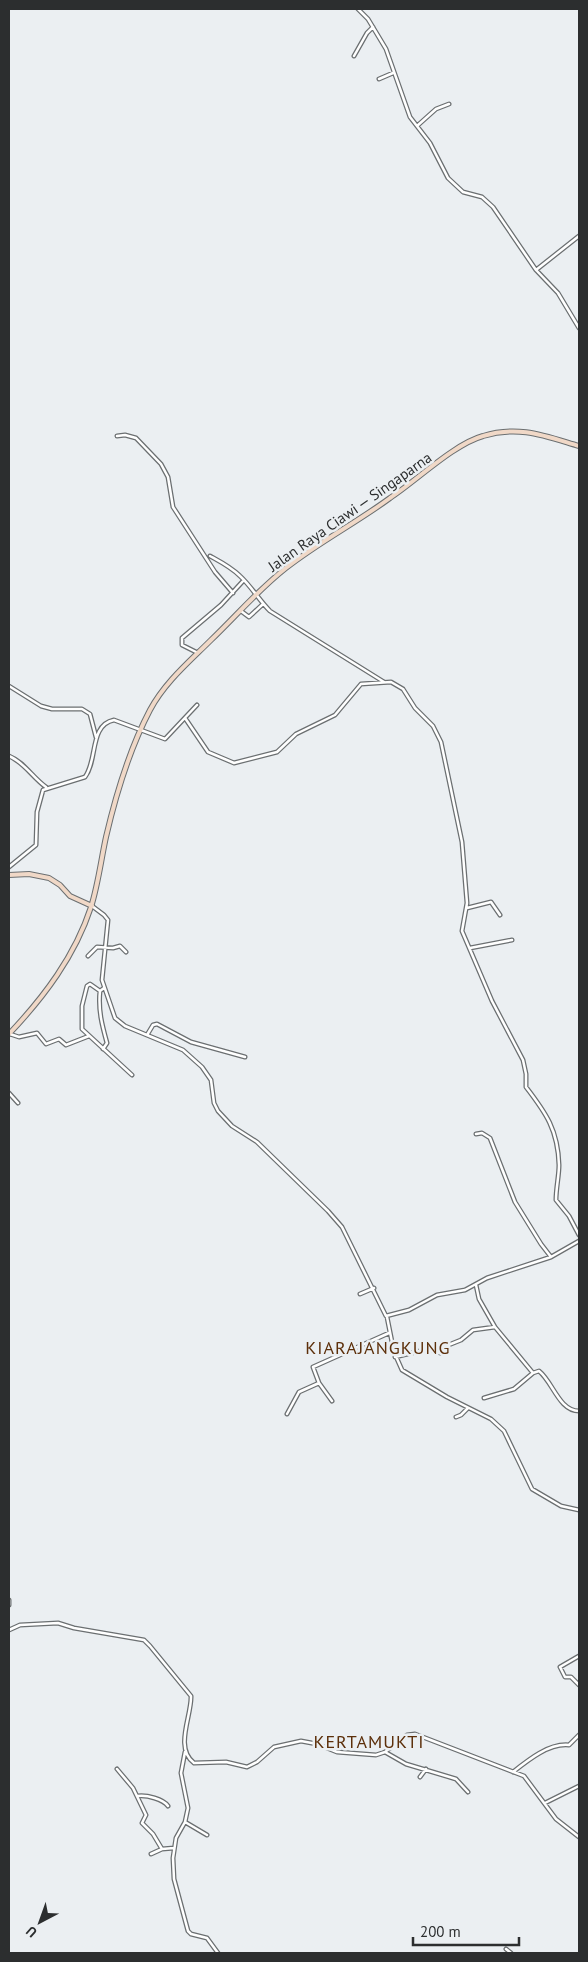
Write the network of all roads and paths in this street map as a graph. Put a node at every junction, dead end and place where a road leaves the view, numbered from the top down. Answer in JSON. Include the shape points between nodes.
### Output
{"nodes":[{"id":1,"x":358,"y":9,"type":"edge"},
{"id":2,"x":373,"y":27,"type":"junction"},
{"id":3,"x":354,"y":56,"type":"dead end"},
{"id":4,"x":394,"y":73,"type":"junction"},
{"id":5,"x":379,"y":79,"type":"dead end"},
{"id":6,"x":449,"y":104,"type":"dead end"},
{"id":7,"x":417,"y":126,"type":"junction"},
{"id":8,"x":579,"y":236,"type":"edge"},
{"id":9,"x":536,"y":270,"type":"junction"},
{"id":10,"x":579,"y":328,"type":"edge"},
{"id":11,"x":117,"y":436,"type":"dead end"},
{"id":12,"x":579,"y":446,"type":"edge"},
{"id":13,"x":210,"y":556,"type":"dead end"},
{"id":14,"x":244,"y":580,"type":"junction"},
{"id":15,"x":233,"y":593,"type":"junction"},
{"id":16,"x":255,"y":596,"type":"junction"},
{"id":17,"x":263,"y":604,"type":"junction"},
{"id":18,"x":240,"y":611,"type":"junction"},
{"id":19,"x":198,"y":653,"type":"junction"},
{"id":20,"x":385,"y":683,"type":"junction"},
{"id":21,"x":9,"y":686,"type":"edge"},
{"id":22,"x":197,"y":705,"type":"dead end"},
{"id":23,"x":185,"y":718,"type":"junction"},
{"id":24,"x":142,"y":730,"type":"junction"},
{"id":25,"x":96,"y":737,"type":"junction"},
{"id":26,"x":9,"y":756,"type":"edge"},
{"id":27,"x":46,"y":787,"type":"junction"},
{"id":28,"x":9,"y":867,"type":"edge"},
{"id":29,"x":9,"y":875,"type":"edge"},
{"id":30,"x":92,"y":906,"type":"junction"},
{"id":31,"x":467,"y":908,"type":"junction"},
{"id":32,"x":500,"y":915,"type":"dead end"},
{"id":33,"x":512,"y":940,"type":"dead end"},
{"id":34,"x":104,"y":946,"type":"junction"},
{"id":35,"x":470,"y":948,"type":"junction"},
{"id":36,"x":126,"y":952,"type":"dead end"},
{"id":37,"x":88,"y":956,"type":"dead end"},
{"id":38,"x":104,"y":988,"type":"junction"},
{"id":39,"x":100,"y":991,"type":"junction"},
{"id":40,"x":9,"y":1034,"type":"edge"},
{"id":41,"x":147,"y":1035,"type":"junction"},
{"id":42,"x":88,"y":1036,"type":"junction"},
{"id":43,"x":103,"y":1049,"type":"junction"},
{"id":44,"x":245,"y":1057,"type":"dead end"},
{"id":45,"x":132,"y":1076,"type":"dead end"},
{"id":46,"x":9,"y":1093,"type":"edge"},
{"id":47,"x":18,"y":1103,"type":"dead end"},
{"id":48,"x":476,"y":1134,"type":"dead end"},
{"id":49,"x":579,"y":1235,"type":"edge"},
{"id":50,"x":579,"y":1241,"type":"edge"},
{"id":51,"x":551,"y":1257,"type":"junction"},
{"id":52,"x":476,"y":1285,"type":"junction"},
{"id":53,"x":374,"y":1288,"type":"junction"},
{"id":54,"x":360,"y":1294,"type":"dead end"},
{"id":55,"x":387,"y":1316,"type":"junction"},
{"id":56,"x":495,"y":1327,"type":"junction"},
{"id":57,"x":389,"y":1333,"type":"junction"},
{"id":58,"x":395,"y":1358,"type":"junction"},
{"id":59,"x":533,"y":1373,"type":"junction"},
{"id":60,"x":320,"y":1383,"type":"junction"},
{"id":61,"x":484,"y":1398,"type":"dead end"},
{"id":62,"x":332,"y":1401,"type":"dead end"},
{"id":63,"x":468,"y":1408,"type":"junction"},
{"id":64,"x":579,"y":1411,"type":"edge"},
{"id":65,"x":286,"y":1414,"type":"dead end"},
{"id":66,"x":456,"y":1417,"type":"dead end"},
{"id":67,"x":579,"y":1510,"type":"edge"},
{"id":68,"x":9,"y":1600,"type":"edge"},
{"id":69,"x":9,"y":1605,"type":"edge"},
{"id":70,"x":9,"y":1630,"type":"edge"},
{"id":71,"x":579,"y":1656,"type":"edge"},
{"id":72,"x":579,"y":1685,"type":"edge"},
{"id":73,"x":579,"y":1735,"type":"edge"},
{"id":74,"x":185,"y":1752,"type":"junction"},
{"id":75,"x":385,"y":1752,"type":"junction"},
{"id":76,"x":117,"y":1769,"type":"dead end"},
{"id":77,"x":426,"y":1769,"type":"junction"},
{"id":78,"x":513,"y":1772,"type":"junction"},
{"id":79,"x":420,"y":1777,"type":"dead end"},
{"id":80,"x":579,"y":1786,"type":"edge"},
{"id":81,"x":468,"y":1792,"type":"dead end"},
{"id":82,"x":138,"y":1796,"type":"junction"},
{"id":83,"x":545,"y":1804,"type":"junction"},
{"id":84,"x":168,"y":1806,"type":"dead end"},
{"id":85,"x":185,"y":1822,"type":"junction"},
{"id":86,"x":207,"y":1835,"type":"dead end"},
{"id":87,"x":579,"y":1837,"type":"edge"},
{"id":88,"x":174,"y":1848,"type":"junction"},
{"id":89,"x":162,"y":1849,"type":"junction"},
{"id":90,"x":151,"y":1854,"type":"dead end"},
{"id":91,"x":506,"y":1949,"type":"dead end"},
{"id":92,"x":218,"y":1953,"type":"edge"},
{"id":93,"x":511,"y":1953,"type":"edge"}],
"edges":[{"from":1,"to":2,"type":"street"},
{"from":2,"to":3,"type":"street"},
{"from":2,"to":4,"type":"street","via":[[387,51]]},
{"from":4,"to":5,"type":"street"},
{"from":4,"to":7,"type":"street","via":[[410,117]]},
{"from":6,"to":7,"type":"street","via":[[436,109]]},
{"from":7,"to":9,"type":"street","via":[[430,143],[449,180],[464,193],[486,200]]},
{"from":8,"to":9,"type":"street"},
{"from":9,"to":10,"type":"street","via":[[556,291]]},
{"from":11,"to":15,"type":"street","via":[[136,438],[161,464],[168,477],[173,507],[215,572]]},
{"from":12,"to":16,"type":"main road","name":"Jalan Raya Ciawi — Singaparna","via":[[550,436],[517,431],[483,436],[462,446],[389,500],[303,555]]},
{"from":13,"to":14,"type":"street"},
{"from":14,"to":15,"type":"street"},
{"from":14,"to":16,"type":"street"},
{"from":15,"to":19,"type":"street","via":[[181,639],[183,646]]},
{"from":16,"to":17,"type":"street"},
{"from":16,"to":18,"type":"main road","name":"Jalan Raya Ciawi — Singaparna"},
{"from":17,"to":18,"type":"street","via":[[249,617]]},
{"from":17,"to":20,"type":"street","via":[[317,642]]},
{"from":18,"to":19,"type":"main road","name":"Jalan Raya Ciawi — Singaparna"},
{"from":19,"to":24,"type":"main road","name":"Jalan Raya Ciawi — Singaparna","via":[[165,686]]},
{"from":20,"to":23,"type":"street","via":[[360,684],[334,716],[296,734],[277,752],[233,763],[209,752]]},
{"from":20,"to":31,"type":"street","via":[[401,687],[414,708],[433,726],[441,742],[462,842]]},
{"from":21,"to":25,"type":"street","via":[[41,706],[82,709],[91,716]]},
{"from":22,"to":23,"type":"street"},
{"from":23,"to":24,"type":"street","via":[[166,739]]},
{"from":24,"to":25,"type":"street","via":[[113,720]]},
{"from":24,"to":30,"type":"main road","name":"Jalan Raya Ciawi — Singaparna","via":[[117,791]]},
{"from":25,"to":27,"type":"street","via":[[94,761],[86,777]]},
{"from":26,"to":27,"type":"street"},
{"from":27,"to":28,"type":"street","via":[[42,790],[36,812],[36,845]]},
{"from":29,"to":30,"type":"main road","via":[[50,878],[70,896]]},
{"from":30,"to":34,"type":"street","via":[[108,920]]},
{"from":30,"to":40,"type":"main road","name":"Jalan Raya Ciawi — Singaparna","via":[[62,969]]},
{"from":31,"to":32,"type":"street","via":[[492,902]]},
{"from":31,"to":35,"type":"street","via":[[462,930]]},
{"from":33,"to":35,"type":"street"},
{"from":34,"to":36,"type":"street","via":[[120,946]]},
{"from":34,"to":37,"type":"street","via":[[95,948]]},
{"from":34,"to":38,"type":"street"},
{"from":35,"to":49,"type":"street","via":[[492,1001],[523,1060],[526,1087],[552,1126],[559,1165],[556,1200]]},
{"from":38,"to":39,"type":"street"},
{"from":38,"to":41,"type":"street","via":[[118,1022]]},
{"from":39,"to":42,"type":"street","via":[[90,984],[86,989],[82,1029]]},
{"from":39,"to":43,"type":"street","via":[[99,1014],[107,1043]]},
{"from":40,"to":42,"type":"street","via":[[19,1037],[37,1033],[46,1044],[59,1039],[66,1045]]},
{"from":41,"to":44,"type":"street","via":[[157,1024],[191,1042]]},
{"from":41,"to":53,"type":"street","via":[[183,1050],[202,1067],[211,1080],[218,1111],[232,1126],[257,1142],[328,1211],[342,1227]]},
{"from":42,"to":43,"type":"street"},
{"from":43,"to":45,"type":"street"},
{"from":46,"to":47,"type":"street"},
{"from":48,"to":51,"type":"street","via":[[482,1133],[490,1138],[515,1202]]},
{"from":50,"to":51,"type":"street"},
{"from":51,"to":52,"type":"street","via":[[487,1278]]},
{"from":52,"to":55,"type":"street","via":[[461,1292],[437,1295],[409,1310]]},
{"from":52,"to":56,"type":"street","via":[[479,1299]]},
{"from":53,"to":54,"type":"street"},
{"from":53,"to":55,"type":"street"},
{"from":55,"to":57,"type":"street"},
{"from":56,"to":58,"type":"street","via":[[473,1330],[440,1353],[428,1349]]},
{"from":56,"to":59,"type":"street"},
{"from":57,"to":58,"type":"street"},
{"from":57,"to":60,"type":"street","via":[[313,1367]]},
{"from":58,"to":63,"type":"street","via":[[406,1374]]},
{"from":59,"to":61,"type":"street","via":[[514,1389]]},
{"from":59,"to":64,"type":"street","via":[[540,1372],[564,1404]]},
{"from":60,"to":62,"type":"street"},
{"from":60,"to":65,"type":"street","via":[[299,1392]]},
{"from":63,"to":66,"type":"street"},
{"from":63,"to":67,"type":"street","via":[[501,1427],[532,1489],[561,1506]]},
{"from":68,"to":69,"type":"street"},
{"from":70,"to":74,"type":"street","via":[[17,1625],[58,1623],[146,1642],[191,1696]]},
{"from":71,"to":72,"type":"street","via":[[560,1668],[565,1677],[571,1677]]},
{"from":73,"to":78,"type":"street","via":[[569,1746],[560,1745],[540,1752]]},
{"from":74,"to":75,"type":"street","via":[[197,1764],[226,1762],[247,1767],[274,1747],[302,1741],[357,1755]]},
{"from":74,"to":85,"type":"street","via":[[181,1773],[188,1804]]},
{"from":75,"to":77,"type":"street","via":[[406,1764]]},
{"from":75,"to":78,"type":"street","via":[[407,1735],[415,1734]]},
{"from":76,"to":82,"type":"street"},
{"from":77,"to":79,"type":"street"},
{"from":77,"to":81,"type":"street","via":[[456,1779]]},
{"from":78,"to":83,"type":"street","via":[[526,1778]]},
{"from":80,"to":83,"type":"street"},
{"from":82,"to":84,"type":"street","via":[[163,1800]]},
{"from":82,"to":89,"type":"street","via":[[146,1815],[142,1823]]},
{"from":83,"to":87,"type":"street","via":[[556,1819]]},
{"from":85,"to":86,"type":"street"},
{"from":85,"to":88,"type":"street"},
{"from":88,"to":89,"type":"street"},
{"from":88,"to":92,"type":"street","via":[[174,1879],[188,1932],[207,1938]]},
{"from":89,"to":90,"type":"street"},
{"from":91,"to":93,"type":"street"}]}
